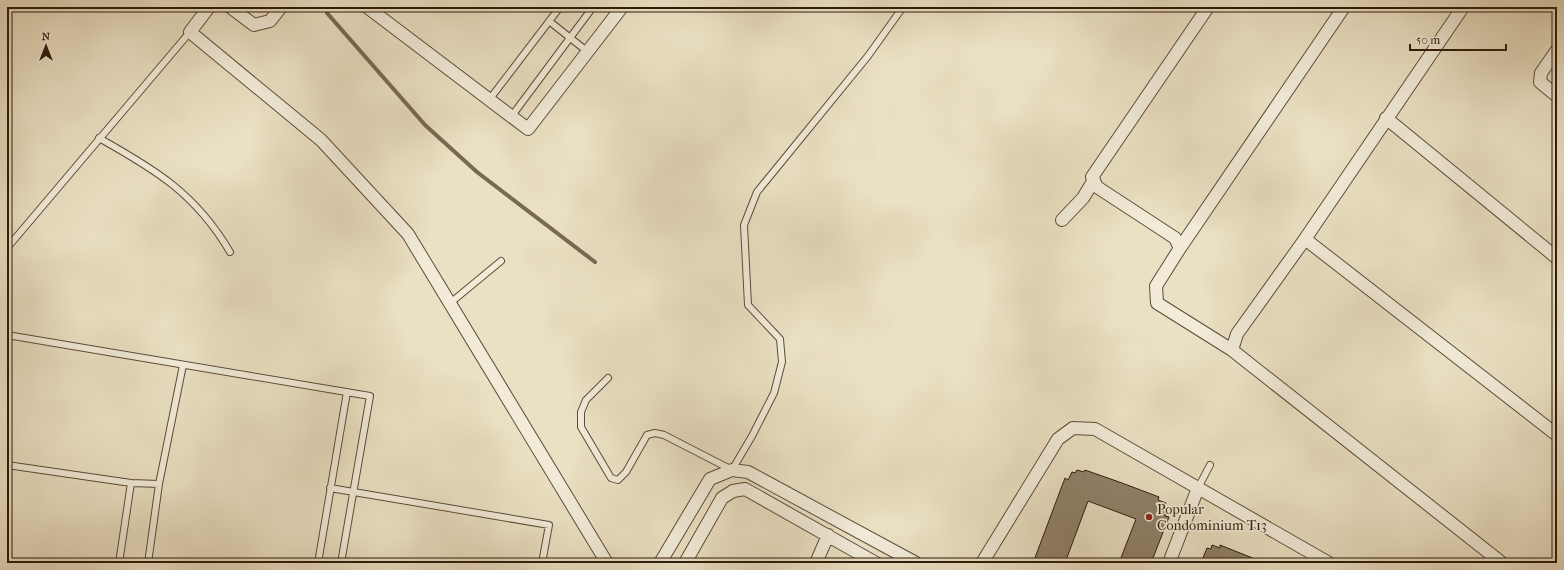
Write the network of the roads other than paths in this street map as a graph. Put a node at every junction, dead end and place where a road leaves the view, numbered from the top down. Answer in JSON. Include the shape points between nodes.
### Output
{"nodes":[{"id":1,"x":209,"y":7,"type":"edge"},
{"id":2,"x":230,"y":7,"type":"edge"},
{"id":3,"x":281,"y":7,"type":"edge"},
{"id":4,"x":367,"y":7,"type":"edge"},
{"id":5,"x":560,"y":7,"type":"edge"},
{"id":6,"x":593,"y":7,"type":"edge"},
{"id":7,"x":622,"y":7,"type":"edge"},
{"id":8,"x":903,"y":7,"type":"edge"},
{"id":9,"x":1208,"y":7,"type":"edge"},
{"id":10,"x":1344,"y":7,"type":"edge"},
{"id":11,"x":1463,"y":7,"type":"edge"},
{"id":12,"x":549,"y":21,"type":"junction"},
{"id":13,"x":190,"y":32,"type":"junction"},
{"id":14,"x":570,"y":38,"type":"junction"},
{"id":15,"x":1557,"y":50,"type":"edge"},
{"id":16,"x":588,"y":52,"type":"junction"},
{"id":17,"x":1557,"y":96,"type":"edge"},
{"id":18,"x":489,"y":100,"type":"junction"},
{"id":19,"x":511,"y":117,"type":"junction"},
{"id":20,"x":1386,"y":118,"type":"junction"},
{"id":21,"x":99,"y":138,"type":"junction"},
{"id":22,"x":1094,"y":180,"type":"junction"},
{"id":23,"x":1062,"y":220,"type":"dead end"},
{"id":24,"x":1306,"y":239,"type":"junction"},
{"id":25,"x":7,"y":248,"type":"edge"},
{"id":26,"x":1180,"y":248,"type":"junction"},
{"id":27,"x":230,"y":252,"type":"dead end"},
{"id":28,"x":1557,"y":258,"type":"edge"},
{"id":29,"x":501,"y":261,"type":"dead end"},
{"id":30,"x":450,"y":304,"type":"junction"},
{"id":31,"x":7,"y":335,"type":"edge"},
{"id":32,"x":1232,"y":350,"type":"junction"},
{"id":33,"x":183,"y":365,"type":"junction"},
{"id":34,"x":608,"y":378,"type":"dead end"},
{"id":35,"x":347,"y":392,"type":"junction"},
{"id":36,"x":1557,"y":435,"type":"edge"},
{"id":37,"x":7,"y":465,"type":"edge"},
{"id":38,"x":1210,"y":465,"type":"dead end"},
{"id":39,"x":732,"y":470,"type":"junction"},
{"id":40,"x":131,"y":483,"type":"junction"},
{"id":41,"x":158,"y":484,"type":"junction"},
{"id":42,"x":330,"y":488,"type":"junction"},
{"id":43,"x":1198,"y":488,"type":"junction"},
{"id":44,"x":733,"y":491,"type":"junction"},
{"id":45,"x":353,"y":492,"type":"junction"},
{"id":46,"x":828,"y":535,"type":"junction"},
{"id":47,"x":119,"y":563,"type":"edge"},
{"id":48,"x":148,"y":563,"type":"edge"},
{"id":49,"x":318,"y":563,"type":"edge"},
{"id":50,"x":341,"y":563,"type":"edge"},
{"id":51,"x":542,"y":563,"type":"edge"},
{"id":52,"x":607,"y":563,"type":"edge"},
{"id":53,"x":660,"y":563,"type":"edge"},
{"id":54,"x":686,"y":563,"type":"edge"},
{"id":55,"x":816,"y":563,"type":"edge"},
{"id":56,"x":876,"y":563,"type":"edge"},
{"id":57,"x":916,"y":563,"type":"edge"},
{"id":58,"x":982,"y":563,"type":"edge"},
{"id":59,"x":1169,"y":563,"type":"edge"},
{"id":60,"x":1329,"y":563,"type":"edge"},
{"id":61,"x":1502,"y":563,"type":"edge"}],
"edges":[{"from":1,"to":13,"type":"street"},
{"from":2,"to":3,"type":"street","via":[[254,25],[270,21]]},
{"from":4,"to":18,"type":"street"},
{"from":5,"to":12,"type":"lane"},
{"from":6,"to":14,"type":"lane"},
{"from":7,"to":16,"type":"street"},
{"from":8,"to":39,"type":"lane","via":[[868,56],[757,192],[744,225],[748,305],[780,339],[782,362],[774,394]]},
{"from":9,"to":22,"type":"street","via":[[1092,177]]},
{"from":10,"to":26,"type":"street"},
{"from":11,"to":20,"type":"street"},
{"from":12,"to":14,"type":"lane"},
{"from":12,"to":18,"type":"lane"},
{"from":13,"to":21,"type":"lane"},
{"from":13,"to":30,"type":"street","via":[[321,140],[408,234]]},
{"from":14,"to":16,"type":"lane"},
{"from":14,"to":19,"type":"lane"},
{"from":15,"to":17,"type":"street","via":[[1541,73],[1540,82]]},
{"from":16,"to":19,"type":"street","via":[[528,130]]},
{"from":18,"to":19,"type":"street"},
{"from":20,"to":24,"type":"street"},
{"from":20,"to":28,"type":"street"},
{"from":21,"to":25,"type":"lane"},
{"from":21,"to":27,"type":"lane","via":[[162,177],[190,199],[217,230]]},
{"from":22,"to":23,"type":"street","via":[[1083,198]]},
{"from":22,"to":26,"type":"street","via":[[1097,187],[1175,238]]},
{"from":24,"to":32,"type":"street","via":[[1237,334]]},
{"from":24,"to":36,"type":"street"},
{"from":26,"to":32,"type":"street","via":[[1156,286],[1157,303]]},
{"from":29,"to":30,"type":"lane"},
{"from":30,"to":52,"type":"street"},
{"from":31,"to":33,"type":"lane"},
{"from":32,"to":61,"type":"street"},
{"from":33,"to":35,"type":"lane"},
{"from":33,"to":41,"type":"lane"},
{"from":34,"to":39,"type":"lane","via":[[586,400],[581,412],[581,427],[611,478],[618,480],[626,472],[647,435],[655,433],[664,435]]},
{"from":35,"to":42,"type":"lane"},
{"from":35,"to":45,"type":"lane","via":[[370,396]]},
{"from":37,"to":40,"type":"lane"},
{"from":38,"to":43,"type":"lane"},
{"from":39,"to":44,"type":"street"},
{"from":39,"to":53,"type":"street","via":[[710,479]]},
{"from":39,"to":57,"type":"street","via":[[748,472]]},
{"from":40,"to":41,"type":"lane"},
{"from":40,"to":47,"type":"lane"},
{"from":41,"to":48,"type":"lane"},
{"from":42,"to":45,"type":"lane"},
{"from":42,"to":49,"type":"lane"},
{"from":43,"to":58,"type":"street","via":[[1095,430],[1073,428],[1058,440]]},
{"from":43,"to":59,"type":"street"},
{"from":43,"to":60,"type":"street"},
{"from":44,"to":46,"type":"street","via":[[745,489]]},
{"from":44,"to":54,"type":"street","via":[[722,498]]},
{"from":45,"to":50,"type":"lane"},
{"from":45,"to":51,"type":"lane","via":[[548,525]]},
{"from":46,"to":55,"type":"street"},
{"from":46,"to":56,"type":"street"}]}
